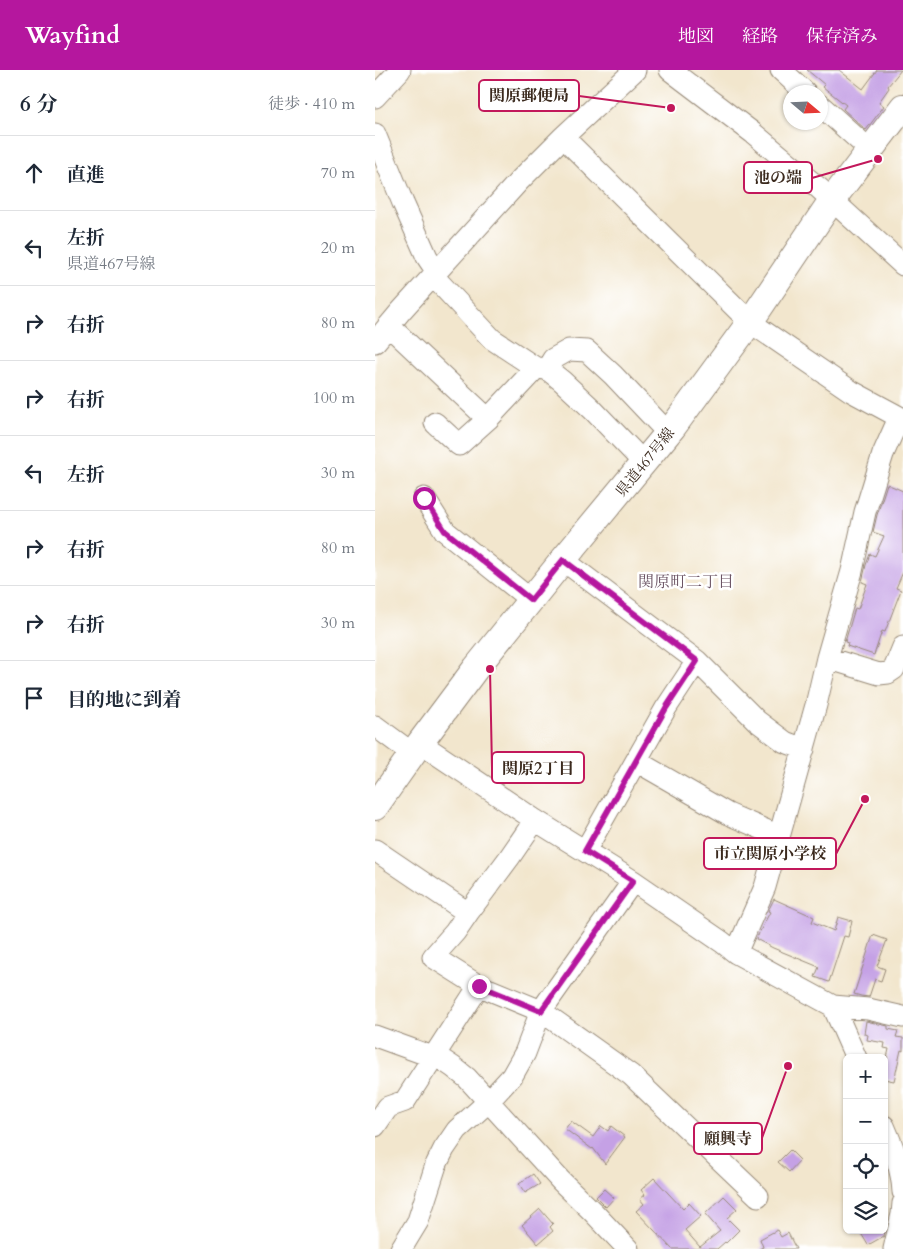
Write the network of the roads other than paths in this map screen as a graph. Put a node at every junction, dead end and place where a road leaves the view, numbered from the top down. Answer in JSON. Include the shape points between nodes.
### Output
{"nodes":[{"id":1,"x":400,"y":70,"type":"edge"},
{"id":2,"x":635,"y":70,"type":"edge"},
{"id":3,"x":670,"y":70,"type":"edge"},
{"id":4,"x":781,"y":70,"type":"edge"},
{"id":5,"x":797,"y":85,"type":"edge"},
{"id":6,"x":375,"y":97,"type":"edge"},
{"id":7,"x":828,"y":112,"type":"edge"},
{"id":8,"x":900,"y":119,"type":"edge"},
{"id":9,"x":375,"y":134,"type":"edge"},
{"id":10,"x":563,"y":137,"type":"junction"},
{"id":11,"x":871,"y":151,"type":"junction"},
{"id":12,"x":832,"y":200,"type":"junction"},
{"id":13,"x":903,"y":265,"type":"edge"},
{"id":14,"x":437,"y":273,"type":"junction"},
{"id":15,"x":750,"y":322,"type":"junction"},
{"id":16,"x":389,"y":326,"type":"junction"},
{"id":17,"x":375,"y":342,"type":"edge"},
{"id":18,"x":541,"y":369,"type":"junction"},
{"id":19,"x":488,"y":419,"type":"junction"},
{"id":20,"x":901,"y":419,"type":"edge"},
{"id":21,"x":435,"y":423,"type":"dead end"},
{"id":22,"x":668,"y":433,"type":"junction"},
{"id":23,"x":645,"y":462,"type":"junction"},
{"id":24,"x":424,"y":498,"type":"dead end"},
{"id":25,"x":563,"y":560,"type":"junction"},
{"id":26,"x":531,"y":600,"type":"junction"},
{"id":27,"x":903,"y":647,"type":"edge"},
{"id":28,"x":827,"y":658,"type":"junction"},
{"id":29,"x":697,"y":661,"type":"junction"},
{"id":30,"x":375,"y":726,"type":"edge"},
{"id":31,"x":417,"y":748,"type":"junction"},
{"id":32,"x":804,"y":749,"type":"junction"},
{"id":33,"x":636,"y":761,"type":"junction"},
{"id":34,"x":375,"y":807,"type":"edge"},
{"id":35,"x":535,"y":820,"type":"junction"},
{"id":36,"x":779,"y":836,"type":"junction"},
{"id":37,"x":375,"y":850,"type":"edge"},
{"id":38,"x":585,"y":851,"type":"junction"},
{"id":39,"x":633,"y":881,"type":"junction"},
{"id":40,"x":467,"y":912,"type":"junction"},
{"id":41,"x":736,"y":953,"type":"junction"},
{"id":42,"x":479,"y":986,"type":"junction"},
{"id":43,"x":833,"y":1006,"type":"junction"},
{"id":44,"x":541,"y":1011,"type":"junction"},
{"id":45,"x":903,"y":1017,"type":"edge"},
{"id":46,"x":375,"y":1036,"type":"edge"},
{"id":47,"x":854,"y":1054,"type":"edge"},
{"id":48,"x":433,"y":1057,"type":"junction"},
{"id":49,"x":488,"y":1102,"type":"junction"},
{"id":50,"x":375,"y":1126,"type":"edge"},
{"id":51,"x":888,"y":1136,"type":"edge"},
{"id":52,"x":903,"y":1192,"type":"edge"},
{"id":53,"x":758,"y":1196,"type":"dead end"},
{"id":54,"x":903,"y":1203,"type":"edge"},
{"id":55,"x":401,"y":1249,"type":"edge"},
{"id":56,"x":628,"y":1249,"type":"edge"},
{"id":57,"x":894,"y":1249,"type":"edge"}],
"edges":[{"from":1,"to":6,"type":"street"},
{"from":2,"to":10,"type":"street"},
{"from":3,"to":12,"type":"street","via":[[753,133]]},
{"from":4,"to":5,"type":"street"},
{"from":7,"to":11,"type":"street"},
{"from":8,"to":11,"type":"main road","name":"県道467号線"},
{"from":9,"to":14,"type":"street","via":[[427,257]]},
{"from":10,"to":14,"type":"street"},
{"from":10,"to":15,"type":"street"},
{"from":11,"to":12,"type":"main road","name":"県道467号線"},
{"from":12,"to":13,"type":"street"},
{"from":12,"to":15,"type":"main road","name":"県道467号線"},
{"from":14,"to":16,"type":"street"},
{"from":14,"to":18,"type":"street","via":[[492,339]]},
{"from":15,"to":20,"type":"street","via":[[851,391]]},
{"from":15,"to":22,"type":"main road","name":"県道467号線"},
{"from":16,"to":17,"type":"street"},
{"from":16,"to":19,"type":"street"},
{"from":18,"to":19,"type":"street"},
{"from":18,"to":22,"type":"street","via":[[569,350],[587,351]]},
{"from":18,"to":23,"type":"street","via":[[562,381]]},
{"from":19,"to":21,"type":"street","via":[[459,446]]},
{"from":20,"to":28,"type":"street","via":[[883,454],[865,512]]},
{"from":22,"to":23,"type":"main road","name":"県道467号線"},
{"from":23,"to":25,"type":"main road","name":"県道467号線"},
{"from":24,"to":26,"type":"street","via":[[445,531]]},
{"from":25,"to":26,"type":"main road","name":"県道467号線"},
{"from":25,"to":29,"type":"street"},
{"from":26,"to":31,"type":"main road","name":"県道467号線"},
{"from":27,"to":28,"type":"street","via":[[894,669],[888,673],[879,674]]},
{"from":28,"to":32,"type":"street"},
{"from":29,"to":32,"type":"street","via":[[757,720],[785,742]]},
{"from":29,"to":33,"type":"street"},
{"from":30,"to":31,"type":"street"},
{"from":31,"to":34,"type":"main road","name":"県道467号線"},
{"from":31,"to":35,"type":"street"},
{"from":32,"to":36,"type":"street"},
{"from":33,"to":36,"type":"street","via":[[728,814]]},
{"from":33,"to":38,"type":"street"},
{"from":35,"to":38,"type":"street"},
{"from":35,"to":40,"type":"street"},
{"from":36,"to":41,"type":"street","via":[[765,887]]},
{"from":37,"to":40,"type":"street"},
{"from":38,"to":39,"type":"street"},
{"from":39,"to":41,"type":"street"},
{"from":39,"to":44,"type":"street"},
{"from":40,"to":42,"type":"street","via":[[433,957]]},
{"from":41,"to":43,"type":"street"},
{"from":42,"to":44,"type":"street"},
{"from":42,"to":48,"type":"street"},
{"from":43,"to":45,"type":"street"},
{"from":43,"to":47,"type":"street"},
{"from":44,"to":49,"type":"street","via":[[518,1066]]},
{"from":44,"to":53,"type":"street","via":[[631,1075]]},
{"from":46,"to":48,"type":"street"},
{"from":48,"to":49,"type":"street","via":[[467,1078]]},
{"from":48,"to":50,"type":"street","via":[[405,1101],[387,1107]]},
{"from":49,"to":55,"type":"street","via":[[457,1130],[443,1149],[418,1220]]},
{"from":49,"to":56,"type":"street"},
{"from":51,"to":52,"type":"street","via":[[898,1163]]},
{"from":54,"to":57,"type":"street"}]}
